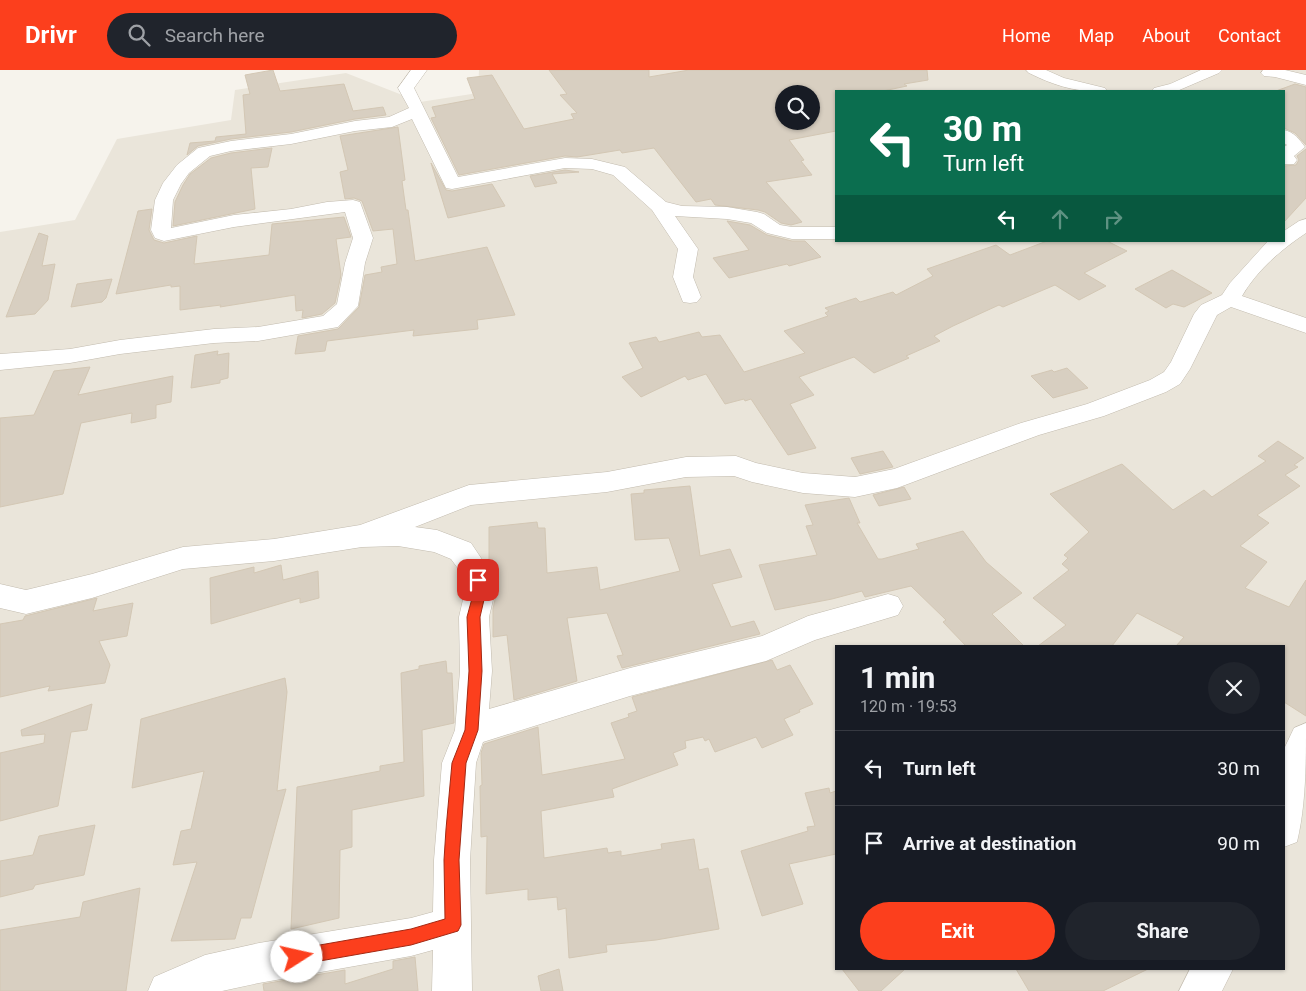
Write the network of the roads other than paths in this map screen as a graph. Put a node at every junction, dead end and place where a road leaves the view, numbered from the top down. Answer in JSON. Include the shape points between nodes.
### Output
{"nodes":[{"id":1,"x":419,"y":70,"type":"edge"},
{"id":2,"x":1034,"y":70,"type":"edge"},
{"id":3,"x":1214,"y":70,"type":"edge"},
{"id":4,"x":1267,"y":72,"type":"edge"},
{"id":5,"x":1306,"y":80,"type":"edge"},
{"id":6,"x":1260,"y":88,"type":"dead end"},
{"id":7,"x":1095,"y":90,"type":"edge"},
{"id":8,"x":1164,"y":90,"type":"edge"},
{"id":9,"x":418,"y":110,"type":"junction"},
{"id":10,"x":1285,"y":136,"type":"edge"},
{"id":11,"x":1285,"y":154,"type":"edge"},
{"id":12,"x":659,"y":206,"type":"junction"},
{"id":13,"x":1306,"y":225,"type":"edge"},
{"id":14,"x":835,"y":233,"type":"edge"},
{"id":15,"x":1285,"y":238,"type":"edge"},
{"id":16,"x":1279,"y":242,"type":"edge"},
{"id":17,"x":690,"y":297,"type":"dead end"},
{"id":18,"x":1230,"y":299,"type":"junction"},
{"id":19,"x":1306,"y":326,"type":"edge"},
{"id":20,"x":0,"y":362,"type":"edge"},
{"id":21,"x":362,"y":536,"type":"junction"},
{"id":22,"x":0,"y":596,"type":"edge"},
{"id":23,"x":888,"y":606,"type":"dead end"},
{"id":24,"x":471,"y":730,"type":"junction"},
{"id":25,"x":1306,"y":739,"type":"edge"},
{"id":26,"x":1285,"y":822,"type":"edge"},
{"id":27,"x":453,"y":925,"type":"junction"},
{"id":28,"x":1212,"y":970,"type":"edge"},
{"id":29,"x":168,"y":991,"type":"edge"},
{"id":30,"x":452,"y":991,"type":"edge"},
{"id":31,"x":1199,"y":991,"type":"edge"}],
"edges":[{"from":1,"to":9,"type":"street","via":[[406,88]]},
{"from":2,"to":7,"type":"street","via":[[1059,82]]},
{"from":3,"to":8,"type":"street"},
{"from":4,"to":5,"type":"street"},
{"from":4,"to":6,"type":"street"},
{"from":9,"to":12,"type":"street","via":[[452,184],[564,163],[592,164],[619,171]]},
{"from":9,"to":20,"type":"street","via":[[392,122],[204,152],[183,169],[166,194],[161,230],[164,235],[234,221],[353,206],[363,238],[347,306],[330,322],[258,334],[214,336]]},
{"from":10,"to":11,"type":"street","via":[[1296,147]]},
{"from":12,"to":14,"type":"street","via":[[681,212],[727,213],[757,218],[774,229],[792,233]]},
{"from":12,"to":17,"type":"street","via":[[688,249],[683,278]]},
{"from":13,"to":15,"type":"street"},
{"from":16,"to":18,"type":"street","via":[[1255,266]]},
{"from":18,"to":19,"type":"street"},
{"from":18,"to":21,"type":"street","via":[[1210,310],[1182,364],[1172,378],[1158,386],[1095,410],[968,450],[897,478],[855,487],[803,483],[736,466],[686,467],[607,482],[470,495]]},
{"from":21,"to":22,"type":"street","via":[[274,550],[183,558],[26,602]]},
{"from":21,"to":24,"type":"street","via":[[398,535],[436,540],[461,551],[475,570],[480,591],[474,617],[476,671]]},
{"from":23,"to":24,"type":"street","via":[[808,629],[766,648],[630,682]]},
{"from":24,"to":27,"type":"street","via":[[459,763],[452,860]]},
{"from":25,"to":26,"type":"street","via":[[1295,762]]},
{"from":27,"to":29,"type":"street","via":[[411,937],[205,975]]},
{"from":27,"to":30,"type":"street"},
{"from":28,"to":31,"type":"street"}]}
